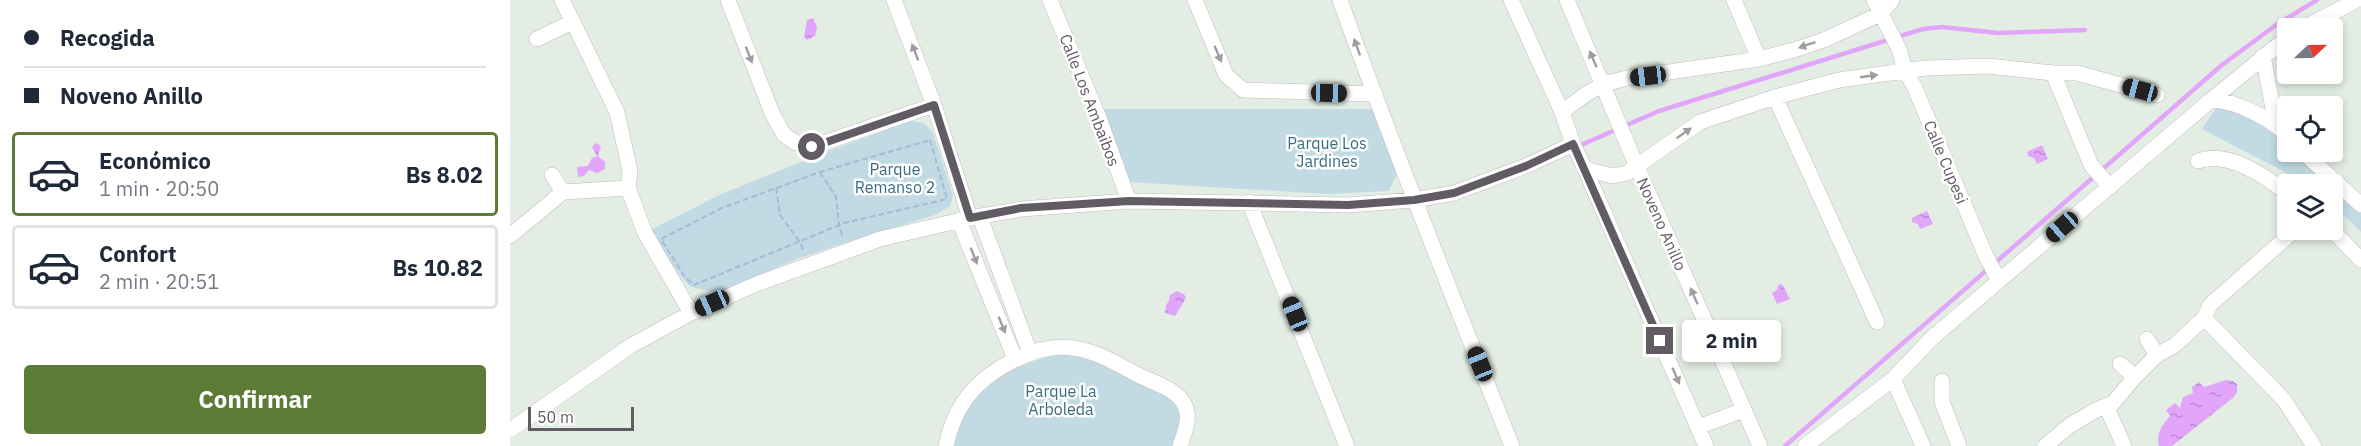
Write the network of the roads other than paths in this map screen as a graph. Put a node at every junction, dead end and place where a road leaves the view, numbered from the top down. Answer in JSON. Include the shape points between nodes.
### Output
{"nodes":[{"id":1,"x":562,"y":0,"type":"edge"},
{"id":2,"x":728,"y":0,"type":"edge"},
{"id":3,"x":894,"y":0,"type":"edge"},
{"id":4,"x":1050,"y":0,"type":"edge"},
{"id":5,"x":1195,"y":0,"type":"edge"},
{"id":6,"x":1340,"y":0,"type":"edge"},
{"id":7,"x":1511,"y":0,"type":"edge"},
{"id":8,"x":1567,"y":0,"type":"edge"},
{"id":9,"x":1734,"y":0,"type":"edge"},
{"id":10,"x":1892,"y":0,"type":"edge"},
{"id":11,"x":2357,"y":0,"type":"edge"},
{"id":12,"x":1877,"y":7,"type":"edge"},
{"id":13,"x":2322,"y":18,"type":"edge"},
{"id":14,"x":572,"y":22,"type":"junction"},
{"id":15,"x":537,"y":39,"type":"dead end"},
{"id":16,"x":2277,"y":45,"type":"edge"},
{"id":17,"x":2263,"y":56,"type":"junction"},
{"id":18,"x":1759,"y":59,"type":"junction"},
{"id":19,"x":1905,"y":71,"type":"junction"},
{"id":20,"x":2054,"y":73,"type":"junction"},
{"id":21,"x":1604,"y":84,"type":"junction"},
{"id":22,"x":1375,"y":94,"type":"junction"},
{"id":23,"x":2157,"y":95,"type":"dead end"},
{"id":24,"x":1775,"y":97,"type":"junction"},
{"id":25,"x":2211,"y":100,"type":"junction"},
{"id":26,"x":934,"y":105,"type":"junction"},
{"id":27,"x":1562,"y":112,"type":"junction"},
{"id":28,"x":2276,"y":124,"type":"joint"},
{"id":29,"x":1573,"y":144,"type":"junction"},
{"id":30,"x":2198,"y":160,"type":"dead end"},
{"id":31,"x":2314,"y":162,"type":"edge"},
{"id":32,"x":1637,"y":167,"type":"junction"},
{"id":33,"x":1586,"y":169,"type":"junction"},
{"id":34,"x":552,"y":175,"type":"dead end"},
{"id":35,"x":2100,"y":176,"type":"junction"},
{"id":36,"x":2277,"y":187,"type":"edge"},
{"id":37,"x":628,"y":188,"type":"junction"},
{"id":38,"x":563,"y":192,"type":"junction"},
{"id":39,"x":1414,"y":200,"type":"junction"},
{"id":40,"x":1129,"y":201,"type":"junction"},
{"id":41,"x":1249,"y":202,"type":"junction"},
{"id":42,"x":2361,"y":205,"type":"edge"},
{"id":43,"x":970,"y":219,"type":"junction"},
{"id":44,"x":510,"y":236,"type":"edge"},
{"id":45,"x":2284,"y":240,"type":"edge"},
{"id":46,"x":2342,"y":240,"type":"edge"},
{"id":47,"x":2361,"y":260,"type":"edge"},
{"id":48,"x":1999,"y":281,"type":"junction"},
{"id":49,"x":691,"y":313,"type":"junction"},
{"id":50,"x":2204,"y":318,"type":"junction"},
{"id":51,"x":1877,"y":322,"type":"dead end"},
{"id":52,"x":2147,"y":339,"type":"dead end"},
{"id":53,"x":1030,"y":353,"type":"junction"},
{"id":54,"x":2157,"y":355,"type":"junction"},
{"id":55,"x":1015,"y":359,"type":"junction"},
{"id":56,"x":2120,"y":364,"type":"dead end"},
{"id":57,"x":2135,"y":377,"type":"junction"},
{"id":58,"x":1893,"y":379,"type":"junction"},
{"id":59,"x":1942,"y":381,"type":"dead end"},
{"id":60,"x":2106,"y":406,"type":"junction"},
{"id":61,"x":1744,"y":410,"type":"junction"},
{"id":62,"x":1698,"y":428,"type":"junction"},
{"id":63,"x":510,"y":430,"type":"edge"},
{"id":64,"x":946,"y":446,"type":"edge"},
{"id":65,"x":1180,"y":446,"type":"edge"},
{"id":66,"x":1347,"y":446,"type":"edge"},
{"id":67,"x":1512,"y":446,"type":"edge"},
{"id":68,"x":1706,"y":446,"type":"edge"},
{"id":69,"x":1760,"y":446,"type":"edge"},
{"id":70,"x":1805,"y":446,"type":"edge"},
{"id":71,"x":1923,"y":446,"type":"edge"},
{"id":72,"x":1959,"y":446,"type":"edge"},
{"id":73,"x":2045,"y":446,"type":"edge"},
{"id":74,"x":2124,"y":446,"type":"edge"},
{"id":75,"x":2314,"y":446,"type":"edge"}],
"edges":[{"from":1,"to":14,"type":"street"},
{"from":2,"to":26,"type":"street","one_way":true,"via":[[772,113],[784,135],[796,143],[812,147]]},
{"from":26,"to":3,"type":"street","one_way":true},
{"from":4,"to":40,"type":"street","name":"Calle Los Ambaibos"},
{"from":5,"to":22,"type":"street","one_way":true,"via":[[1226,75],[1243,90]]},
{"from":22,"to":6,"type":"street","one_way":true},
{"from":7,"to":27,"type":"street"},
{"from":21,"to":8,"type":"street","name":"Noveno Anillo","one_way":true},
{"from":9,"to":18,"type":"street"},
{"from":10,"to":12,"type":"street"},
{"from":11,"to":13,"type":"street"},
{"from":12,"to":18,"type":"street","one_way":true,"via":[[1824,40]]},
{"from":12,"to":19,"type":"street","name":"Calle Cupesi"},
{"from":14,"to":15,"type":"street"},
{"from":14,"to":37,"type":"street","via":[[617,112],[630,171]]},
{"from":16,"to":17,"type":"street"},
{"from":17,"to":25,"type":"street"},
{"from":17,"to":28,"type":"street"},
{"from":18,"to":21,"type":"street"},
{"from":19,"to":20,"type":"street","via":[[1988,66]]},
{"from":24,"to":19,"type":"street","one_way":true,"via":[[1839,80]]},
{"from":19,"to":48,"type":"street","name":"Calle Cupesi"},
{"from":20,"to":23,"type":"street","via":[[2076,73]]},
{"from":20,"to":35,"type":"street"},
{"from":21,"to":27,"type":"street"},
{"from":21,"to":32,"type":"street","name":"Noveno Anillo"},
{"from":22,"to":39,"type":"street"},
{"from":32,"to":24,"type":"street","one_way":true,"via":[[1700,122]]},
{"from":24,"to":51,"type":"street"},
{"from":25,"to":28,"type":"street","via":[[2221,100]]},
{"from":25,"to":35,"type":"street"},
{"from":26,"to":43,"type":"street"},
{"from":27,"to":29,"type":"street"},
{"from":29,"to":33,"type":"street"},
{"from":29,"to":39,"type":"street","via":[[1454,193]]},
{"from":30,"to":36,"type":"street","via":[[2224,158]]},
{"from":31,"to":42,"type":"street"},
{"from":32,"to":33,"type":"street","via":[[1613,176]]},
{"from":61,"to":32,"type":"street","name":"Noveno Anillo","one_way":true},
{"from":33,"to":62,"type":"street","one_way":true},
{"from":34,"to":38,"type":"street"},
{"from":35,"to":48,"type":"street"},
{"from":37,"to":38,"type":"street"},
{"from":37,"to":49,"type":"street","via":[[645,233]]},
{"from":38,"to":44,"type":"street"},
{"from":39,"to":41,"type":"street","via":[[1348,205]]},
{"from":39,"to":67,"type":"street"},
{"from":40,"to":41,"type":"street"},
{"from":40,"to":43,"type":"street","via":[[1021,208]]},
{"from":41,"to":66,"type":"street"},
{"from":43,"to":49,"type":"street","via":[[880,239],[754,285]]},
{"from":43,"to":53,"type":"street"},
{"from":43,"to":55,"type":"street","one_way":true},
{"from":45,"to":50,"type":"street","via":[[2210,305]]},
{"from":46,"to":47,"type":"street"},
{"from":48,"to":58,"type":"street","via":[[1932,338]]},
{"from":49,"to":63,"type":"street","via":[[632,345]]},
{"from":50,"to":54,"type":"street","via":[[2175,345]]},
{"from":50,"to":75,"type":"street","via":[[2284,400]]},
{"from":52,"to":54,"type":"street"},
{"from":53,"to":55,"type":"street"},
{"from":53,"to":65,"type":"street","via":[[1072,347],[1105,358],[1177,394],[1185,406],[1187,420]]},
{"from":54,"to":57,"type":"street"},
{"from":55,"to":64,"type":"street","via":[[992,374],[963,403]]},
{"from":56,"to":57,"type":"street"},
{"from":57,"to":60,"type":"street"},
{"from":58,"to":70,"type":"street"},
{"from":58,"to":71,"type":"street"},
{"from":59,"to":72,"type":"street","via":[[1942,402]]},
{"from":60,"to":73,"type":"street","via":[[2069,426]]},
{"from":60,"to":74,"type":"street"},
{"from":61,"to":62,"type":"street"},
{"from":61,"to":69,"type":"street","name":"Noveno Anillo"},
{"from":62,"to":68,"type":"street"}]}
